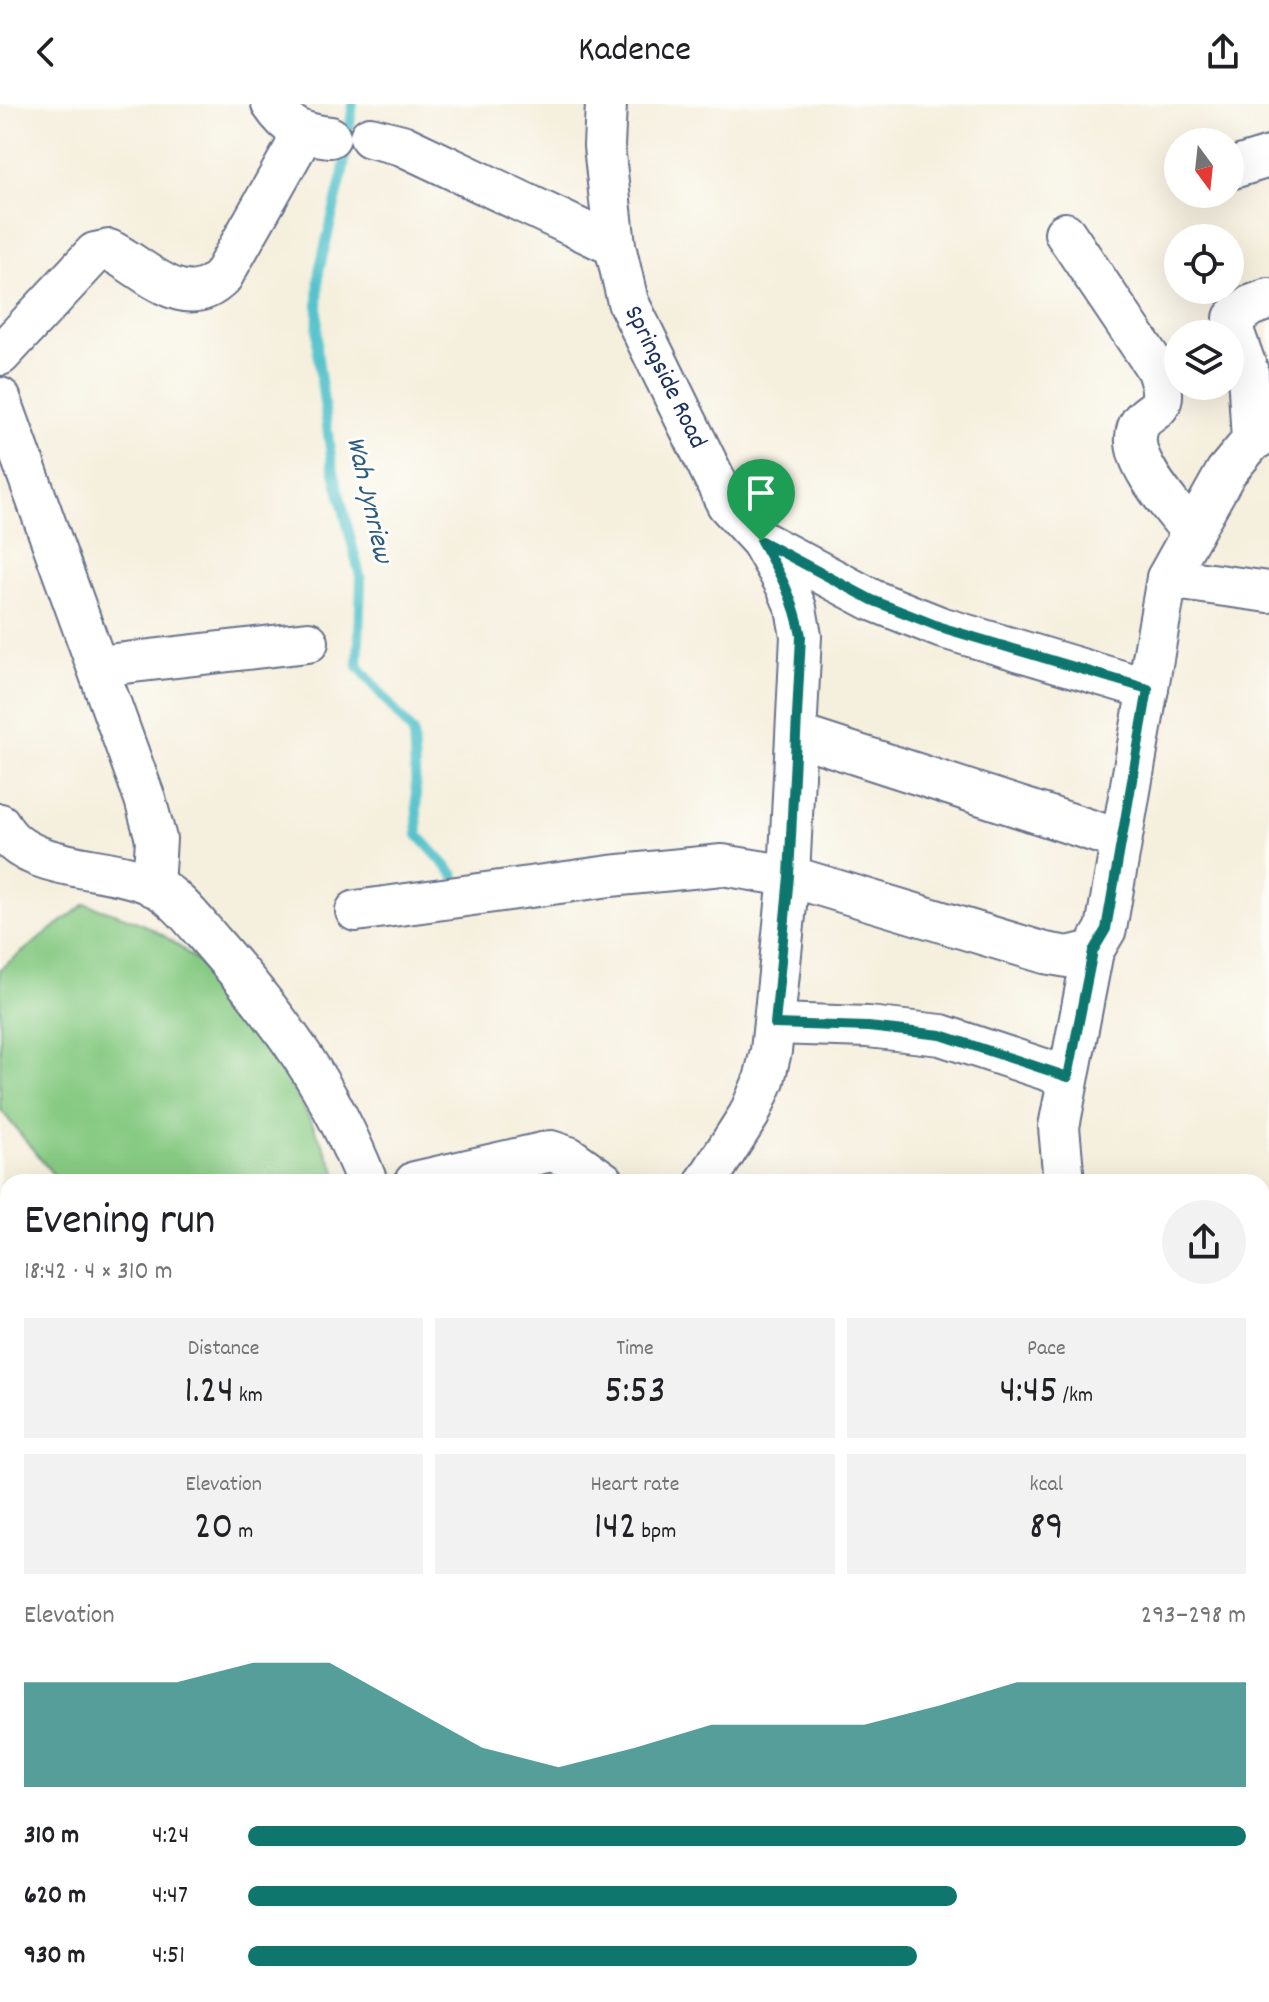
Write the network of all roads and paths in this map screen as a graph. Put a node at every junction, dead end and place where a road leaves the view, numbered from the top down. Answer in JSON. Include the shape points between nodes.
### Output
{"nodes":[{"id":1,"x":272,"y":104,"type":"edge"},
{"id":2,"x":606,"y":104,"type":"edge"},
{"id":3,"x":370,"y":137,"type":"dead end"},
{"id":4,"x":1269,"y":157,"type":"edge"},
{"id":5,"x":1244,"y":165,"type":"edge"},
{"id":6,"x":1065,"y":233,"type":"dead end"},
{"id":7,"x":615,"y":246,"type":"junction"},
{"id":8,"x":1269,"y":299,"type":"edge"},
{"id":9,"x":0,"y":355,"type":"edge"},
{"id":10,"x":0,"y":398,"type":"edge"},
{"id":11,"x":1260,"y":436,"type":"edge"},
{"id":12,"x":1192,"y":533,"type":"junction"},
{"id":13,"x":761,"y":541,"type":"junction"},
{"id":14,"x":1167,"y":578,"type":"junction"},
{"id":15,"x":1269,"y":592,"type":"edge"},
{"id":16,"x":308,"y":642,"type":"dead end"},
{"id":17,"x":98,"y":666,"type":"junction"},
{"id":18,"x":1148,"y":689,"type":"junction"},
{"id":19,"x":797,"y":735,"type":"junction"},
{"id":20,"x":0,"y":824,"type":"edge"},
{"id":21,"x":1121,"y":840,"type":"junction"},
{"id":22,"x":789,"y":876,"type":"junction"},
{"id":23,"x":153,"y":886,"type":"junction"},
{"id":24,"x":356,"y":911,"type":"dead end"},
{"id":25,"x":1093,"y":951,"type":"junction"},
{"id":26,"x":775,"y":1024,"type":"junction"},
{"id":27,"x":1068,"y":1077,"type":"junction"},
{"id":28,"x":364,"y":1174,"type":"edge"},
{"id":29,"x":450,"y":1174,"type":"edge"},
{"id":30,"x":593,"y":1174,"type":"edge"},
{"id":31,"x":711,"y":1174,"type":"edge"},
{"id":32,"x":1063,"y":1174,"type":"edge"}],
"edges":[{"from":1,"to":9,"type":"street","via":[[285,123],[316,136],[222,277],[197,293],[176,291],[109,250],[95,253]]},
{"from":2,"to":7,"type":"street","name":"Springside Road","via":[[604,146]]},
{"from":3,"to":7,"type":"street","via":[[402,145]]},
{"from":4,"to":5,"type":"street"},
{"from":6,"to":12,"type":"street","via":[[1156,368],[1165,390],[1160,408],[1143,421],[1136,435],[1137,450]]},
{"from":7,"to":13,"type":"street","name":"Springside Road","via":[[628,302],[648,348],[727,504]]},
{"from":8,"to":11,"type":"street","via":[[1234,318]]},
{"from":10,"to":17,"type":"street"},
{"from":11,"to":12,"type":"street","via":[[1226,472]]},
{"from":12,"to":14,"type":"street"},
{"from":13,"to":18,"type":"street","via":[[872,600],[940,627]]},
{"from":13,"to":19,"type":"street","name":"Springside Road","via":[[796,608],[801,636]]},
{"from":14,"to":15,"type":"street"},
{"from":14,"to":18,"type":"street"},
{"from":16,"to":17,"type":"street"},
{"from":17,"to":23,"type":"street","via":[[156,839]]},
{"from":18,"to":21,"type":"street"},
{"from":19,"to":21,"type":"street"},
{"from":19,"to":22,"type":"street","name":"Springside Road"},
{"from":20,"to":23,"type":"street","via":[[6,837],[34,855]]},
{"from":21,"to":25,"type":"street","via":[[1106,929]]},
{"from":22,"to":24,"type":"street","via":[[722,865],[667,869]]},
{"from":22,"to":25,"type":"street","via":[[1045,953],[1068,957]]},
{"from":22,"to":26,"type":"street","name":"Springside Road"},
{"from":23,"to":28,"type":"street","via":[[188,914],[313,1068]]},
{"from":25,"to":27,"type":"street"},
{"from":26,"to":27,"type":"street","via":[[941,1035]]},
{"from":26,"to":31,"type":"street","name":"Springside Road","via":[[759,1092]]},
{"from":27,"to":32,"type":"street","via":[[1059,1127]]},
{"from":29,"to":30,"type":"street","via":[[551,1151]]}]}
